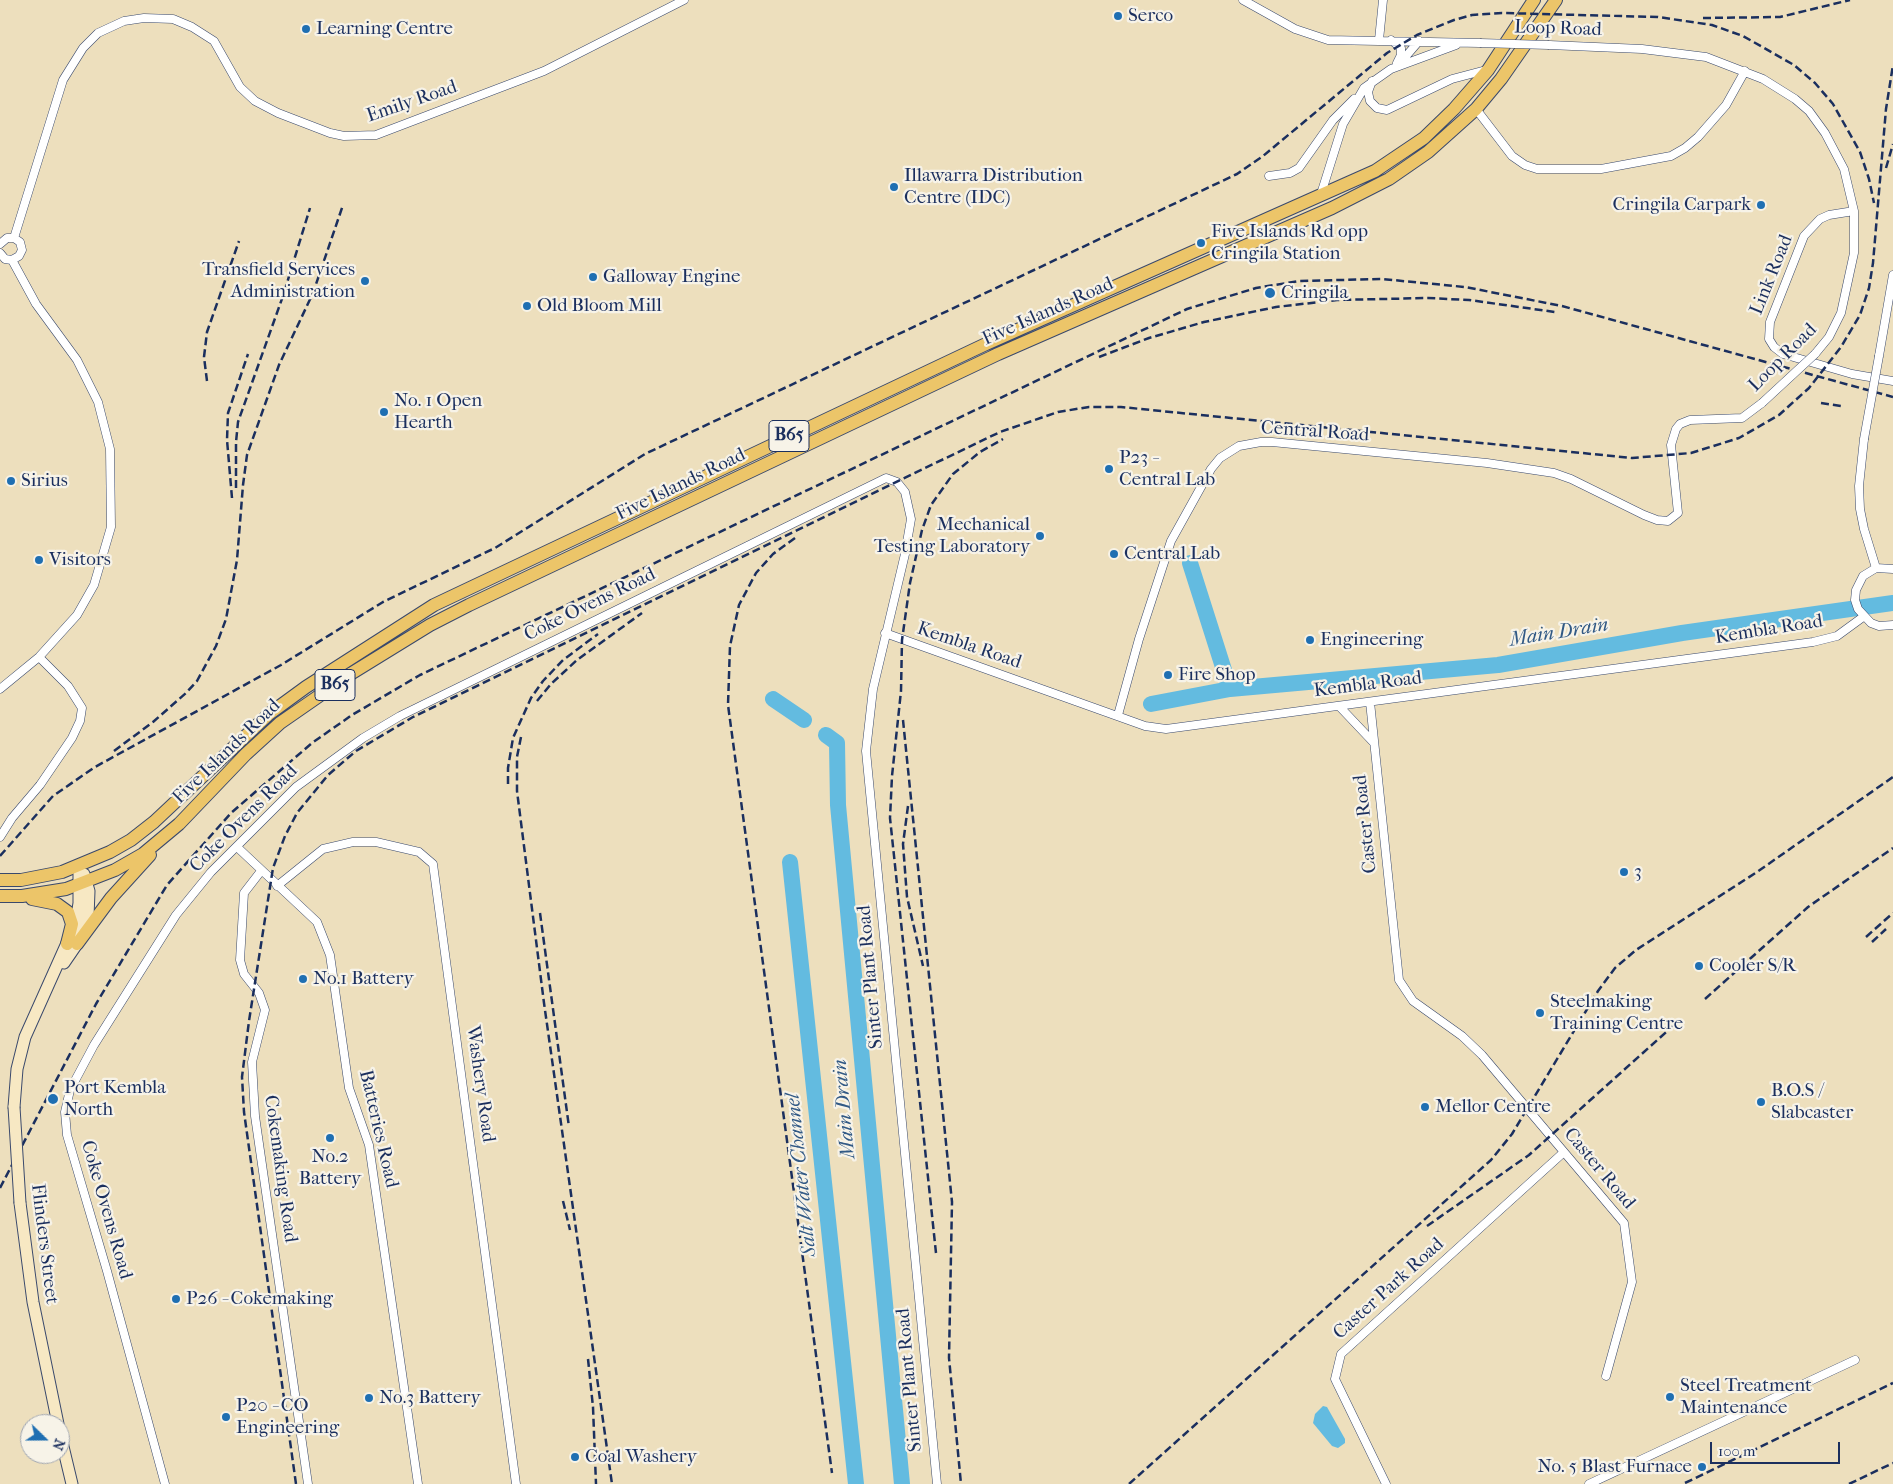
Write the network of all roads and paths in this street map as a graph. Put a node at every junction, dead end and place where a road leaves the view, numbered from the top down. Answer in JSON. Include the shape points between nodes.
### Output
{"nodes":[{"id":1,"x":684,"y":0,"type":"edge"},
{"id":2,"x":1243,"y":0,"type":"edge"},
{"id":3,"x":1383,"y":0,"type":"edge"},
{"id":4,"x":1534,"y":0,"type":"edge"},
{"id":5,"x":1556,"y":0,"type":"edge"},
{"id":6,"x":1379,"y":40,"type":"junction"},
{"id":7,"x":1391,"y":40,"type":"junction"},
{"id":8,"x":1420,"y":41,"type":"junction"},
{"id":9,"x":1462,"y":43,"type":"junction"},
{"id":10,"x":1392,"y":68,"type":"junction"},
{"id":11,"x":1488,"y":70,"type":"junction"},
{"id":12,"x":1744,"y":71,"type":"junction"},
{"id":13,"x":1373,"y":80,"type":"junction"},
{"id":14,"x":1364,"y":88,"type":"junction"},
{"id":15,"x":1476,"y":109,"type":"junction"},
{"id":16,"x":1350,"y":112,"type":"junction"},
{"id":17,"x":1323,"y":135,"type":"junction"},
{"id":18,"x":1268,"y":176,"type":"dead end"},
{"id":19,"x":1320,"y":196,"type":"junction"},
{"id":20,"x":1854,"y":211,"type":"junction"},
{"id":21,"x":14,"y":238,"type":"junction"},
{"id":22,"x":0,"y":244,"type":"edge"},
{"id":23,"x":0,"y":253,"type":"edge"},
{"id":24,"x":12,"y":260,"type":"junction"},
{"id":25,"x":1893,"y":275,"type":"edge"},
{"id":26,"x":1893,"y":381,"type":"edge"},
{"id":27,"x":889,"y":478,"type":"joint"},
{"id":28,"x":1676,"y":516,"type":"joint"},
{"id":29,"x":1876,"y":568,"type":"junction"},
{"id":30,"x":1893,"y":568,"type":"edge"},
{"id":31,"x":1863,"y":617,"type":"junction"},
{"id":32,"x":1893,"y":625,"type":"edge"},
{"id":33,"x":885,"y":633,"type":"junction"},
{"id":34,"x":39,"y":657,"type":"junction"},
{"id":35,"x":0,"y":689,"type":"edge"},
{"id":36,"x":1370,"y":702,"type":"junction"},
{"id":37,"x":1339,"y":706,"type":"junction"},
{"id":38,"x":1118,"y":715,"type":"junction"},
{"id":39,"x":1374,"y":743,"type":"junction"},
{"id":40,"x":168,"y":834,"type":"junction"},
{"id":41,"x":0,"y":837,"type":"edge"},
{"id":42,"x":237,"y":847,"type":"junction"},
{"id":43,"x":79,"y":865,"type":"junction"},
{"id":44,"x":261,"y":871,"type":"junction"},
{"id":45,"x":2,"y":880,"type":"edge"},
{"id":46,"x":83,"y":883,"type":"junction"},
{"id":47,"x":277,"y":886,"type":"junction"},
{"id":48,"x":0,"y":896,"type":"edge"},
{"id":49,"x":22,"y":896,"type":"junction"},
{"id":50,"x":72,"y":944,"type":"junction"},
{"id":51,"x":1564,"y":1152,"type":"junction"},
{"id":52,"x":1854,"y":1360,"type":"dead end"},
{"id":53,"x":1606,"y":1376,"type":"dead end"},
{"id":54,"x":56,"y":1414,"type":"edge"},
{"id":55,"x":67,"y":1464,"type":"edge"},
{"id":56,"x":72,"y":1484,"type":"edge"},
{"id":57,"x":165,"y":1484,"type":"edge"},
{"id":58,"x":308,"y":1484,"type":"edge"},
{"id":59,"x":418,"y":1484,"type":"edge"},
{"id":60,"x":516,"y":1484,"type":"edge"},
{"id":61,"x":937,"y":1484,"type":"edge"},
{"id":62,"x":1386,"y":1484,"type":"edge"},
{"id":63,"x":1589,"y":1484,"type":"edge"}],
"edges":[{"from":1,"to":21,"type":"street","name":"Emily Road","via":[[544,71],[376,136],[330,133],[255,101],[240,87],[214,41],[201,31],[173,20],[144,18],[124,21],[98,33],[83,48],[63,80]]},
{"from":2,"to":6,"type":"street","via":[[1295,29],[1321,38]]},
{"from":3,"to":6,"type":"street"},
{"from":4,"to":11,"type":"main road","name":"Five Islands Road","number":"B65"},
{"from":5,"to":15,"type":"main road","name":"Five Islands Road","number":"B65"},
{"from":6,"to":7,"type":"street"},
{"from":7,"to":8,"type":"street"},
{"from":7,"to":10,"type":"street","via":[[1401,50],[1400,58]]},
{"from":8,"to":9,"type":"street","name":"Loop Road"},
{"from":8,"to":10,"type":"street"},
{"from":9,"to":10,"type":"street","name":"Loop Road"},
{"from":9,"to":12,"type":"street","name":"Loop Road","bridge":true,"via":[[1642,49],[1706,57]]},
{"from":10,"to":13,"type":"street","name":"Loop Road"},
{"from":11,"to":13,"type":"street","via":[[1452,79],[1387,110],[1377,108],[1370,101],[1368,92]]},
{"from":11,"to":19,"type":"main road","name":"Five Islands Road","number":"B65","via":[[1454,109],[1417,143],[1375,171]]},
{"from":12,"to":15,"type":"street","via":[[1726,105],[1685,148],[1671,156],[1601,169],[1537,169],[1525,165],[1512,156]]},
{"from":12,"to":20,"type":"street","name":"Loop Road","via":[[1795,99],[1826,132],[1844,170]]},
{"from":13,"to":14,"type":"street","name":"Loop Road"},
{"from":14,"to":16,"type":"street","name":"Loop Road"},
{"from":14,"to":17,"type":"street"},
{"from":15,"to":40,"type":"main road","name":"Five Islands Road","number":"B65","via":[[1408,167],[1332,208],[989,358],[430,625],[280,723]]},
{"from":16,"to":17,"type":"street"},
{"from":16,"to":19,"type":"street","name":"Loop Road","via":[[1343,124]]},
{"from":17,"to":18,"type":"street","via":[[1297,170]]},
{"from":19,"to":43,"type":"main road","name":"Five Islands Road","number":"B65","via":[[986,344],[434,605],[269,714],[141,832],[121,846]]},
{"from":20,"to":26,"type":"street","name":"Link Road","via":[[1820,219],[1804,236],[1770,322],[1769,339],[1783,354],[1852,374]]},
{"from":20,"to":28,"type":"street","name":"Loop Road","bridge":true,"via":[[1854,253],[1845,300],[1836,326],[1815,354],[1753,412],[1742,418],[1690,420],[1676,429],[1671,445],[1678,508]]},
{"from":21,"to":22,"type":"street","via":[[7,238]]},
{"from":21,"to":24,"type":"street","via":[[20,242],[22,250]]},
{"from":23,"to":24,"type":"street","via":[[5,259]]},
{"from":24,"to":34,"type":"street","via":[[36,304],[78,360],[98,402],[110,449],[111,527],[94,584],[77,615]]},
{"from":25,"to":29,"type":"street","bridge":true,"via":[[1864,439],[1859,486],[1864,529]]},
{"from":27,"to":33,"type":"street","name":"Sinter Plant Road","via":[[905,492],[911,519],[906,554]]},
{"from":27,"to":42,"type":"street","name":"Coke Ovens Road","via":[[880,479],[400,716],[340,752],[296,786]]},
{"from":28,"to":38,"type":"street","name":"Central Road","via":[[1668,521],[1657,520],[1554,473],[1487,463],[1272,442],[1239,446],[1220,458],[1211,469],[1171,541]]},
{"from":29,"to":30,"type":"street"},
{"from":29,"to":31,"type":"street","via":[[1858,583],[1855,600]]},
{"from":31,"to":32,"type":"street","via":[[1879,626]]},
{"from":31,"to":36,"type":"street","name":"Kembla Road","via":[[1837,636],[1812,642]]},
{"from":33,"to":38,"type":"street","name":"Kembla Road"},
{"from":33,"to":61,"type":"street","name":"Sinter Plant Road","via":[[869,706],[866,752]]},
{"from":34,"to":35,"type":"street"},
{"from":34,"to":41,"type":"street","via":[[68,686],[82,708],[80,721],[67,746]]},
{"from":36,"to":37,"type":"street","name":"Kembla Road"},
{"from":36,"to":39,"type":"street","name":"Caster Road"},
{"from":37,"to":38,"type":"street","name":"Kembla Road","via":[[1166,729],[1144,726]]},
{"from":37,"to":39,"type":"street"},
{"from":39,"to":51,"type":"street","name":"Caster Road","via":[[1399,980],[1413,1001],[1462,1036],[1482,1055]]},
{"from":40,"to":46,"type":"main road","name":"Five Islands Road","number":"B65","via":[[143,854]]},
{"from":40,"to":50,"type":"main road"},
{"from":42,"to":44,"type":"street","name":"Batteries Road"},
{"from":42,"to":57,"type":"street","name":"Coke Ovens Road","via":[[211,872],[176,915],[130,984],[75,1080],[65,1112],[68,1135]]},
{"from":43,"to":45,"type":"main road","name":"Five Islands Road","number":"B65","via":[[46,876]]},
{"from":43,"to":46,"type":"street","name":"Flinders Street"},
{"from":44,"to":47,"type":"street","name":"Batteries Road"},
{"from":44,"to":58,"type":"street","name":"Cokemaking Road","via":[[244,893],[240,960],[244,974],[259,993],[265,1010],[252,1062],[255,1116]]},
{"from":46,"to":49,"type":"main road","name":"Five Islands Road","number":"B65"},
{"from":46,"to":50,"type":"street","name":"Flinders Street"},
{"from":47,"to":59,"type":"street","name":"Batteries Road","via":[[317,922],[330,955],[349,1088],[369,1145]]},
{"from":47,"to":60,"type":"street","name":"Washery Road","via":[[323,849],[353,842],[376,842],[419,852],[434,864]]},
{"from":48,"to":49,"type":"main road","name":"Five Islands Road","number":"B65"},
{"from":49,"to":50,"type":"main road","via":[[53,903],[66,910],[71,917]]},
{"from":50,"to":54,"type":"street","name":"Flinders Street","bridge":true,"via":[[25,1037],[17,1069],[14,1107],[20,1203],[32,1302]]},
{"from":51,"to":53,"type":"street","name":"Caster Road","via":[[1624,1223],[1632,1282]]},
{"from":51,"to":62,"type":"street","name":"Caster Park Road","via":[[1341,1354],[1335,1379]]},
{"from":52,"to":63,"type":"street"},
{"from":55,"to":56,"type":"street"}]}
